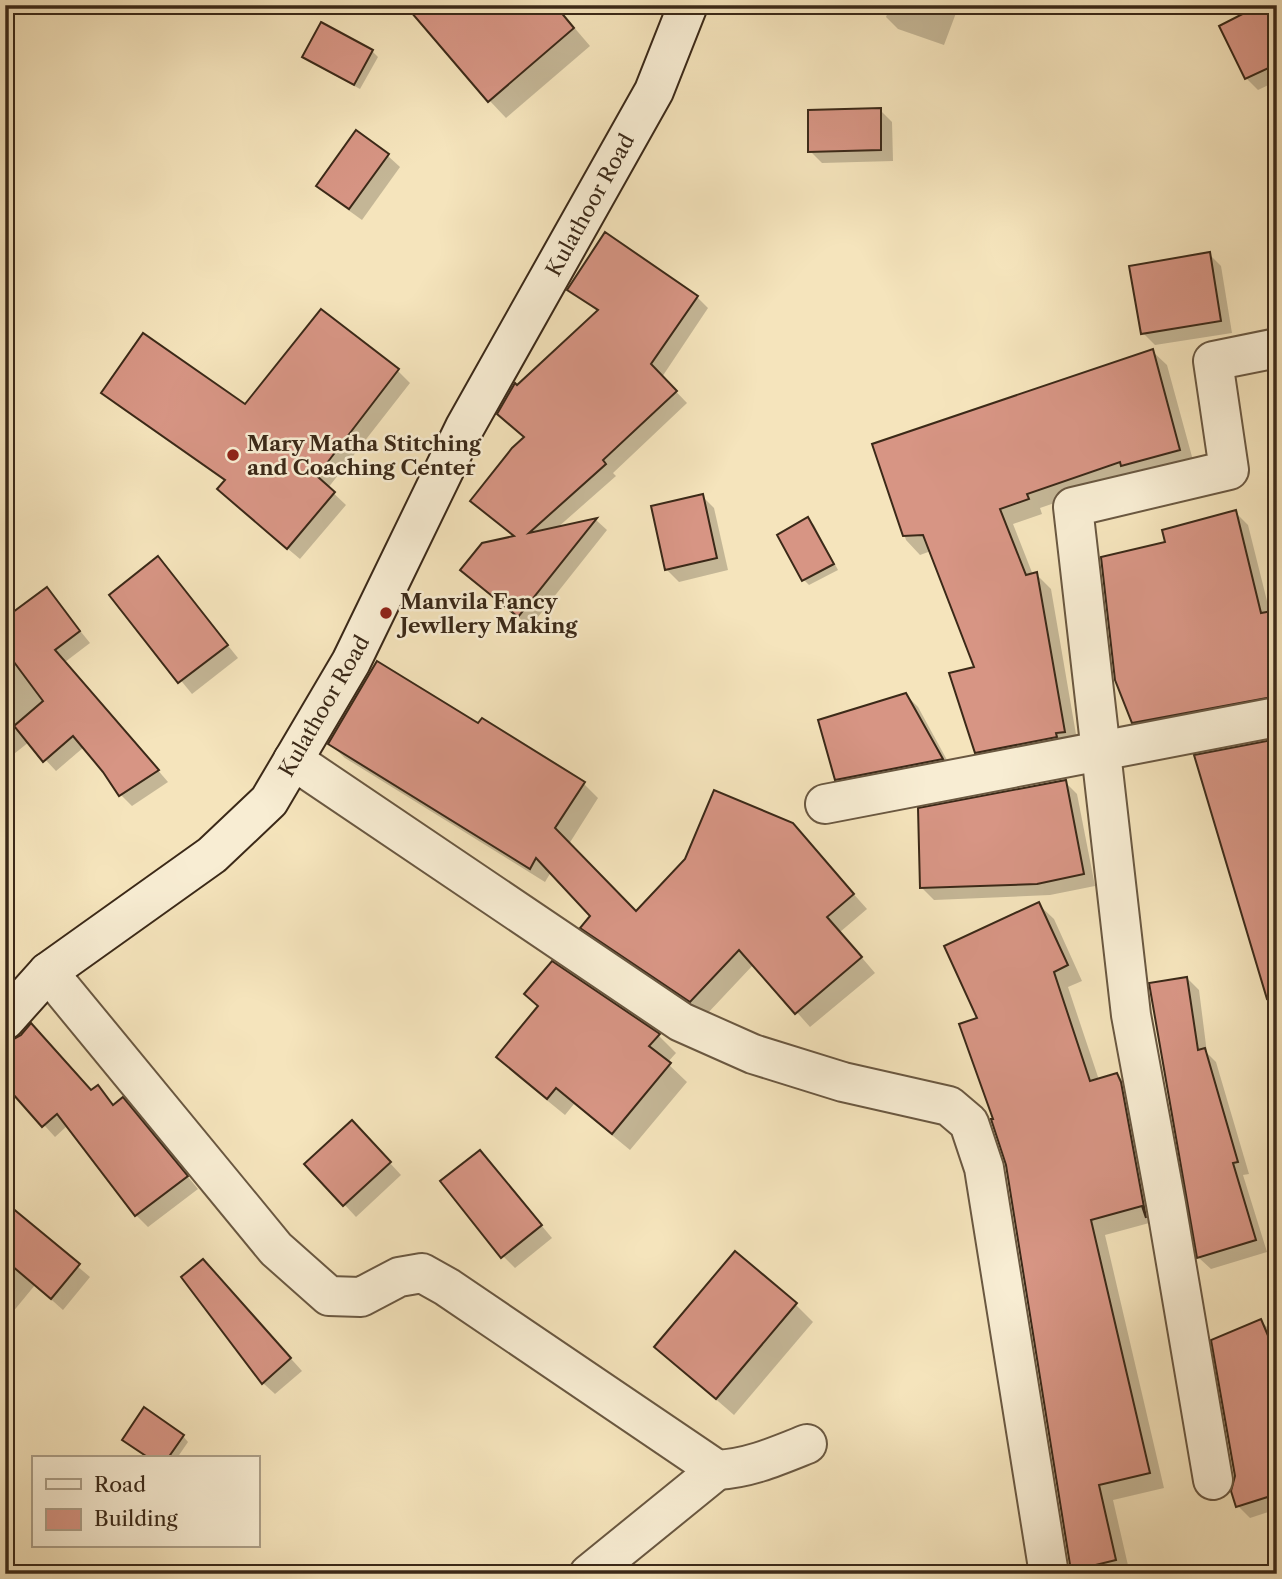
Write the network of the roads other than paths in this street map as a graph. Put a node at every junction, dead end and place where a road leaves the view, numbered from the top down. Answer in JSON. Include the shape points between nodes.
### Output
{"nodes":[{"id":1,"x":688,"y":5,"type":"edge"},
{"id":2,"x":1277,"y":348,"type":"edge"},
{"id":3,"x":1277,"y":717,"type":"edge"},
{"id":4,"x":1101,"y":751,"type":"junction"},
{"id":5,"x":293,"y":760,"type":"junction"},
{"id":6,"x":825,"y":804,"type":"dead end"},
{"id":7,"x":48,"y":972,"type":"junction"},
{"id":8,"x":5,"y":1020,"type":"edge"},
{"id":9,"x":807,"y":1444,"type":"dead end"},
{"id":10,"x":717,"y":1470,"type":"junction"},
{"id":11,"x":1213,"y":1480,"type":"dead end"},
{"id":12,"x":590,"y":1574,"type":"edge"},
{"id":13,"x":1049,"y":1574,"type":"edge"}],
"edges":[{"from":1,"to":5,"type":"street","name":"Kulathoor Road","via":[[654,91],[466,427],[351,662]]},
{"from":2,"to":4,"type":"street","via":[[1213,361],[1229,470],[1073,507]]},
{"from":3,"to":4,"type":"street"},
{"from":4,"to":6,"type":"street"},
{"from":4,"to":11,"type":"street","via":[[1131,1015]]},
{"from":5,"to":7,"type":"street","name":"Kulathoor Road","via":[[269,801],[212,855]]},
{"from":5,"to":13,"type":"street","via":[[681,1022],[753,1054],[843,1082],[949,1106],[970,1123],[984,1168]]},
{"from":7,"to":8,"type":"street","name":"Kulathoor Road"},
{"from":7,"to":10,"type":"street","via":[[276,1249],[329,1296],[361,1297],[399,1278],[422,1273]]},
{"from":9,"to":10,"type":"street","via":[[740,1468]]},
{"from":10,"to":12,"type":"street"}]}
